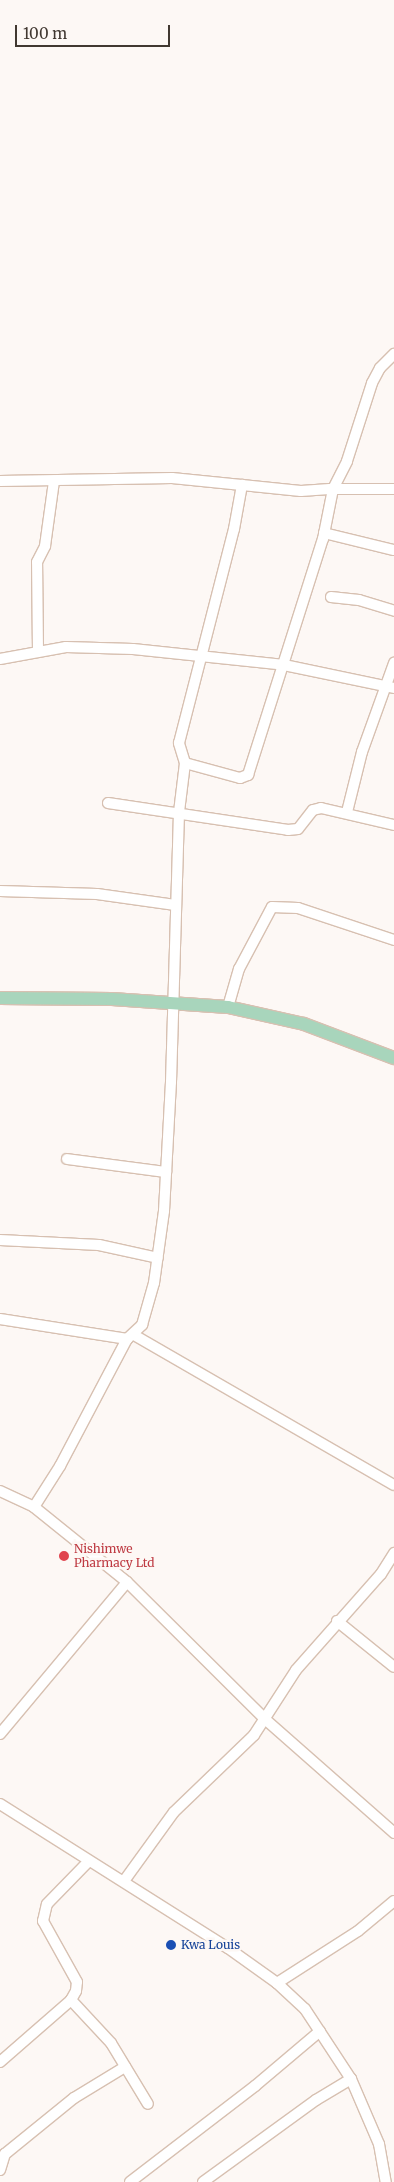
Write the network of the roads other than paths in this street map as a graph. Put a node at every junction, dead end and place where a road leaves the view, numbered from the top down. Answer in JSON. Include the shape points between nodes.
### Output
{"nodes":[{"id":1,"x":394,"y":354,"type":"edge"},
{"id":2,"x":0,"y":481,"type":"edge"},
{"id":3,"x":54,"y":481,"type":"junction"},
{"id":4,"x":242,"y":485,"type":"junction"},
{"id":5,"x":334,"y":489,"type":"junction"},
{"id":6,"x":394,"y":489,"type":"edge"},
{"id":7,"x":324,"y":533,"type":"junction"},
{"id":8,"x":394,"y":550,"type":"edge"},
{"id":9,"x":331,"y":597,"type":"dead end"},
{"id":10,"x":394,"y":612,"type":"edge"},
{"id":11,"x":38,"y":652,"type":"junction"},
{"id":12,"x":202,"y":657,"type":"junction"},
{"id":13,"x":0,"y":659,"type":"edge"},
{"id":14,"x":394,"y":663,"type":"edge"},
{"id":15,"x":284,"y":665,"type":"junction"},
{"id":16,"x":390,"y":688,"type":"edge"},
{"id":17,"x":184,"y":763,"type":"junction"},
{"id":18,"x":108,"y":803,"type":"dead end"},
{"id":19,"x":179,"y":812,"type":"junction"},
{"id":20,"x":347,"y":812,"type":"junction"},
{"id":21,"x":394,"y":825,"type":"edge"},
{"id":22,"x":0,"y":890,"type":"edge"},
{"id":23,"x":175,"y":905,"type":"junction"},
{"id":24,"x":394,"y":940,"type":"edge"},
{"id":25,"x":0,"y":998,"type":"edge"},
{"id":26,"x":172,"y":1004,"type":"junction"},
{"id":27,"x":228,"y":1007,"type":"junction"},
{"id":28,"x":394,"y":1058,"type":"edge"},
{"id":29,"x":67,"y":1158,"type":"dead end"},
{"id":30,"x":166,"y":1172,"type":"junction"},
{"id":31,"x":0,"y":1240,"type":"edge"},
{"id":32,"x":158,"y":1258,"type":"junction"},
{"id":33,"x":0,"y":1318,"type":"edge"},
{"id":34,"x":131,"y":1337,"type":"junction"},
{"id":35,"x":394,"y":1485,"type":"edge"},
{"id":36,"x":0,"y":1491,"type":"edge"},
{"id":37,"x":34,"y":1507,"type":"junction"},
{"id":38,"x":394,"y":1553,"type":"edge"},
{"id":39,"x":127,"y":1582,"type":"junction"},
{"id":40,"x":337,"y":1621,"type":"junction"},
{"id":41,"x":394,"y":1668,"type":"edge"},
{"id":42,"x":266,"y":1720,"type":"junction"},
{"id":43,"x":0,"y":1734,"type":"edge"},
{"id":44,"x":0,"y":1804,"type":"edge"},
{"id":45,"x":394,"y":1833,"type":"edge"},
{"id":46,"x":89,"y":1861,"type":"junction"},
{"id":47,"x":124,"y":1881,"type":"junction"},
{"id":48,"x":394,"y":1901,"type":"edge"},
{"id":49,"x":277,"y":1983,"type":"junction"},
{"id":50,"x":71,"y":2000,"type":"junction"},
{"id":51,"x":320,"y":2031,"type":"junction"},
{"id":52,"x":0,"y":2062,"type":"edge"},
{"id":53,"x":125,"y":2067,"type":"junction"},
{"id":54,"x":350,"y":2079,"type":"junction"},
{"id":55,"x":148,"y":2104,"type":"dead end"},
{"id":56,"x":0,"y":2170,"type":"edge"},
{"id":57,"x":383,"y":2180,"type":"edge"},
{"id":58,"x":130,"y":2182,"type":"edge"},
{"id":59,"x":204,"y":2182,"type":"edge"}],
"edges":[{"from":1,"to":5,"type":"street","via":[[380,368],[372,383],[347,461]]},
{"from":2,"to":3,"type":"street"},
{"from":3,"to":4,"type":"street","via":[[172,478]]},
{"from":3,"to":11,"type":"street","via":[[45,546],[37,562]]},
{"from":4,"to":5,"type":"street","via":[[294,491]]},
{"from":4,"to":12,"type":"street"},
{"from":5,"to":6,"type":"street"},
{"from":5,"to":7,"type":"street"},
{"from":7,"to":8,"type":"street"},
{"from":7,"to":15,"type":"street"},
{"from":9,"to":10,"type":"street","via":[[359,600]]},
{"from":11,"to":12,"type":"street","via":[[66,647],[104,648]]},
{"from":11,"to":13,"type":"street"},
{"from":12,"to":15,"type":"street"},
{"from":12,"to":17,"type":"street","via":[[179,743]]},
{"from":14,"to":16,"type":"street"},
{"from":15,"to":16,"type":"street"},
{"from":15,"to":17,"type":"street","via":[[248,776],[240,778]]},
{"from":16,"to":20,"type":"street","via":[[362,752]]},
{"from":17,"to":19,"type":"street"},
{"from":18,"to":19,"type":"street"},
{"from":19,"to":20,"type":"street","via":[[293,830],[317,808]]},
{"from":19,"to":23,"type":"street"},
{"from":20,"to":21,"type":"street"},
{"from":22,"to":23,"type":"street","via":[[97,894]]},
{"from":23,"to":26,"type":"street"},
{"from":24,"to":27,"type":"street","via":[[298,908],[272,907],[238,969]]},
{"from":25,"to":26,"type":"main road","via":[[36,996]]},
{"from":26,"to":27,"type":"main road"},
{"from":26,"to":30,"type":"street"},
{"from":27,"to":28,"type":"main road","via":[[313,1027]]},
{"from":29,"to":30,"type":"street"},
{"from":30,"to":32,"type":"street"},
{"from":31,"to":32,"type":"street","via":[[99,1245]]},
{"from":32,"to":34,"type":"street","via":[[148,1308],[142,1325]]},
{"from":33,"to":34,"type":"street"},
{"from":34,"to":35,"type":"street"},
{"from":34,"to":37,"type":"street"},
{"from":36,"to":37,"type":"street"},
{"from":37,"to":39,"type":"street"},
{"from":38,"to":40,"type":"street","via":[[381,1574]]},
{"from":39,"to":42,"type":"street"},
{"from":39,"to":43,"type":"street"},
{"from":40,"to":41,"type":"street"},
{"from":40,"to":42,"type":"street","via":[[296,1670],[270,1707]]},
{"from":42,"to":45,"type":"street"},
{"from":42,"to":47,"type":"street","via":[[238,1752],[174,1812]]},
{"from":44,"to":46,"type":"street"},
{"from":46,"to":47,"type":"street"},
{"from":46,"to":50,"type":"street","via":[[47,1904],[43,1921],[77,1982]]},
{"from":47,"to":49,"type":"street"},
{"from":48,"to":49,"type":"street","via":[[358,1931]]},
{"from":49,"to":51,"type":"street","via":[[305,2009]]},
{"from":50,"to":52,"type":"street"},
{"from":50,"to":53,"type":"street","via":[[111,2042]]},
{"from":51,"to":54,"type":"street"},
{"from":51,"to":58,"type":"street","via":[[256,2086]]},
{"from":53,"to":55,"type":"street"},
{"from":53,"to":56,"type":"street","via":[[74,2098],[5,2154]]},
{"from":54,"to":57,"type":"street","via":[[378,2144]]},
{"from":54,"to":59,"type":"street"}]}
